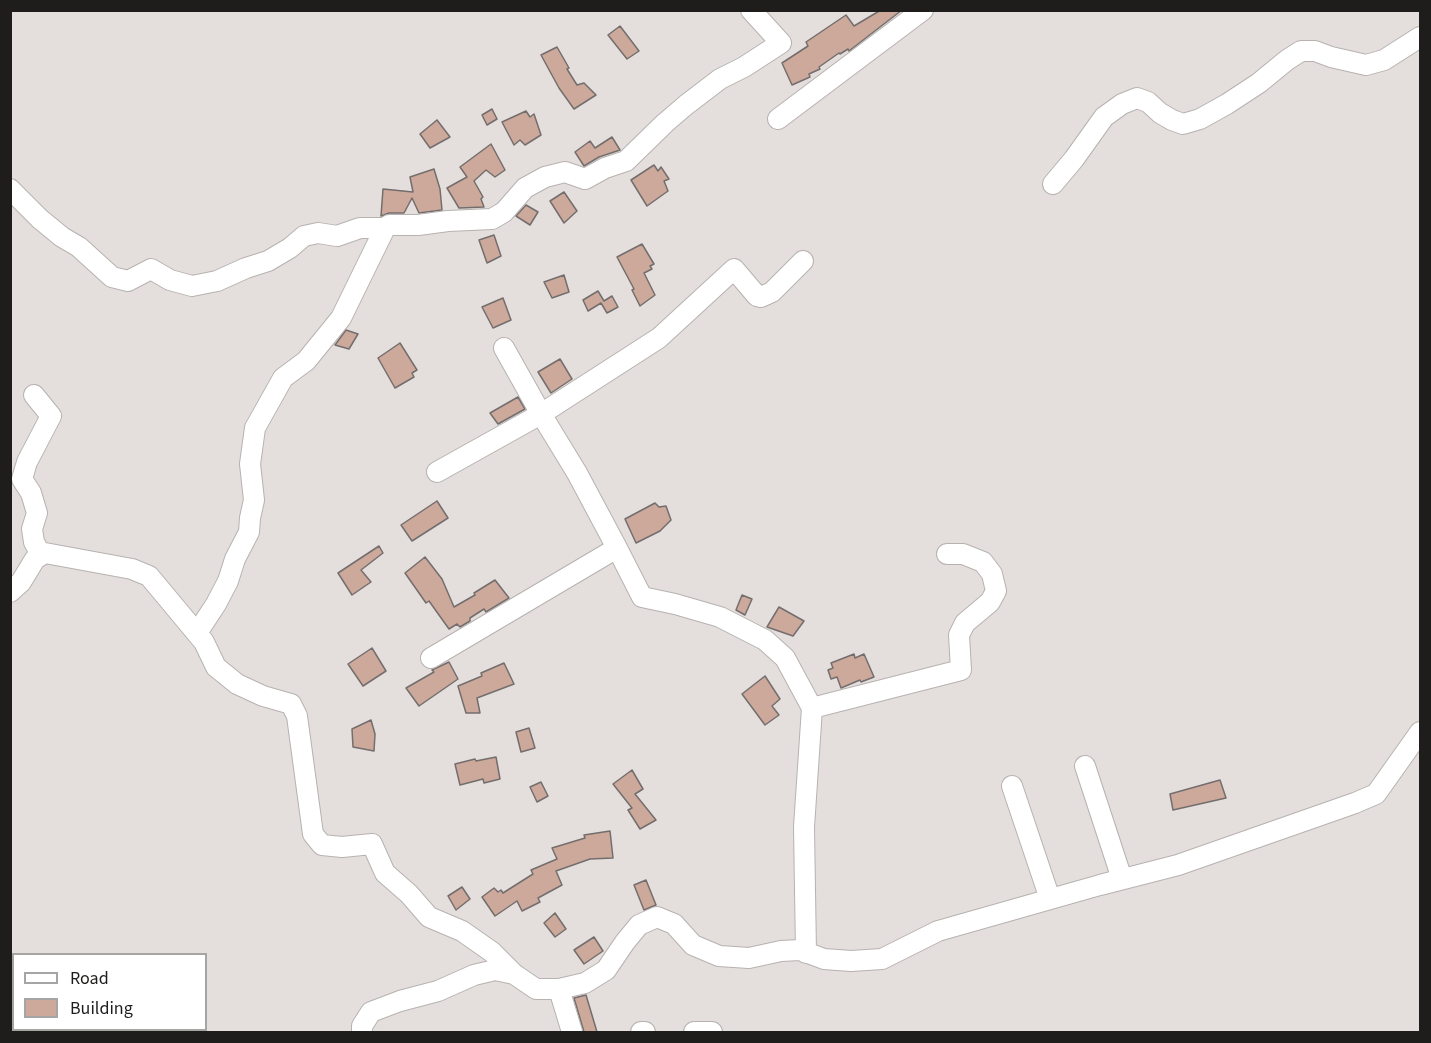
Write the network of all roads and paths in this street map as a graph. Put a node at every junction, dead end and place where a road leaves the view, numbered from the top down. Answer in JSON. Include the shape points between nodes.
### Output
{"nodes":[{"id":1,"x":751,"y":10,"type":"edge"},
{"id":2,"x":923,"y":10,"type":"edge"},
{"id":3,"x":1420,"y":37,"type":"edge"},
{"id":4,"x":777,"y":118,"type":"dead end"},
{"id":5,"x":1053,"y":184,"type":"dead end"},
{"id":6,"x":10,"y":189,"type":"edge"},
{"id":7,"x":385,"y":228,"type":"junction"},
{"id":8,"x":804,"y":261,"type":"dead end"},
{"id":9,"x":504,"y":348,"type":"dead end"},
{"id":10,"x":34,"y":395,"type":"dead end"},
{"id":11,"x":541,"y":414,"type":"junction"},
{"id":12,"x":437,"y":472,"type":"dead end"},
{"id":13,"x":617,"y":548,"type":"junction"},
{"id":14,"x":947,"y":554,"type":"dead end"},
{"id":15,"x":41,"y":555,"type":"junction"},
{"id":16,"x":10,"y":592,"type":"edge"},
{"id":17,"x":197,"y":633,"type":"junction"},
{"id":18,"x":431,"y":658,"type":"dead end"},
{"id":19,"x":813,"y":708,"type":"junction"},
{"id":20,"x":1420,"y":732,"type":"edge"},
{"id":21,"x":1085,"y":766,"type":"dead end"},
{"id":22,"x":1012,"y":786,"type":"dead end"},
{"id":23,"x":1122,"y":879,"type":"junction"},
{"id":24,"x":1050,"y":899,"type":"junction"},
{"id":25,"x":806,"y":953,"type":"junction"},
{"id":26,"x":514,"y":974,"type":"junction"},
{"id":27,"x":559,"y":989,"type":"junction"},
{"id":28,"x":362,"y":1032,"type":"edge"},
{"id":29,"x":572,"y":1032,"type":"edge"},
{"id":30,"x":694,"y":1032,"type":"edge"},
{"id":31,"x":712,"y":1032,"type":"edge"}],
"edges":[{"from":1,"to":7,"type":"street","via":[[781,43],[686,105],[626,161],[585,179],[565,172],[546,177],[525,189],[492,219]]},
{"from":2,"to":4,"type":"street"},
{"from":3,"to":5,"type":"street","via":[[1384,60],[1366,65],[1301,51],[1227,104],[1183,124],[1137,98],[1122,104],[1104,117]]},
{"from":6,"to":7,"type":"street","via":[[111,277],[128,281],[151,269],[192,286],[217,281],[268,261],[304,236],[337,236],[360,228]]},
{"from":7,"to":17,"type":"street","via":[[341,318],[306,361],[283,378],[255,428],[250,464],[254,500],[249,532],[228,581]]},
{"from":8,"to":11,"type":"street","via":[[772,292],[761,297],[734,269],[659,338]]},
{"from":9,"to":11,"type":"street"},
{"from":10,"to":15,"type":"street","via":[[51,416],[22,479],[37,513],[33,542]]},
{"from":11,"to":12,"type":"street"},
{"from":11,"to":13,"type":"street"},
{"from":13,"to":18,"type":"street"},
{"from":13,"to":19,"type":"street","via":[[642,597],[720,617],[765,640],[785,658]]},
{"from":14,"to":19,"type":"street","via":[[963,554],[983,562],[992,574],[996,591],[958,635],[961,670]]},
{"from":15,"to":16,"type":"street"},
{"from":15,"to":17,"type":"street","via":[[87,560],[149,576]]},
{"from":17,"to":26,"type":"street","via":[[216,667],[237,684],[291,704],[297,716],[313,834],[322,845],[372,844],[385,873],[429,917],[462,931]]},
{"from":19,"to":25,"type":"street","via":[[804,827]]},
{"from":20,"to":23,"type":"street","via":[[1376,794],[1178,865]]},
{"from":21,"to":23,"type":"street"},
{"from":22,"to":24,"type":"street"},
{"from":23,"to":24,"type":"street"},
{"from":24,"to":25,"type":"street","via":[[938,931],[882,958],[851,962]]},
{"from":25,"to":27,"type":"street","via":[[800,950],[749,958],[718,956],[693,945],[674,924],[657,917],[639,924],[606,969],[585,983]]},
{"from":26,"to":27,"type":"street","via":[[536,989]]},
{"from":26,"to":28,"type":"street","via":[[495,970],[474,975],[371,1012]]},
{"from":27,"to":29,"type":"street"},
{"from":30,"to":31,"type":"street"}]}
